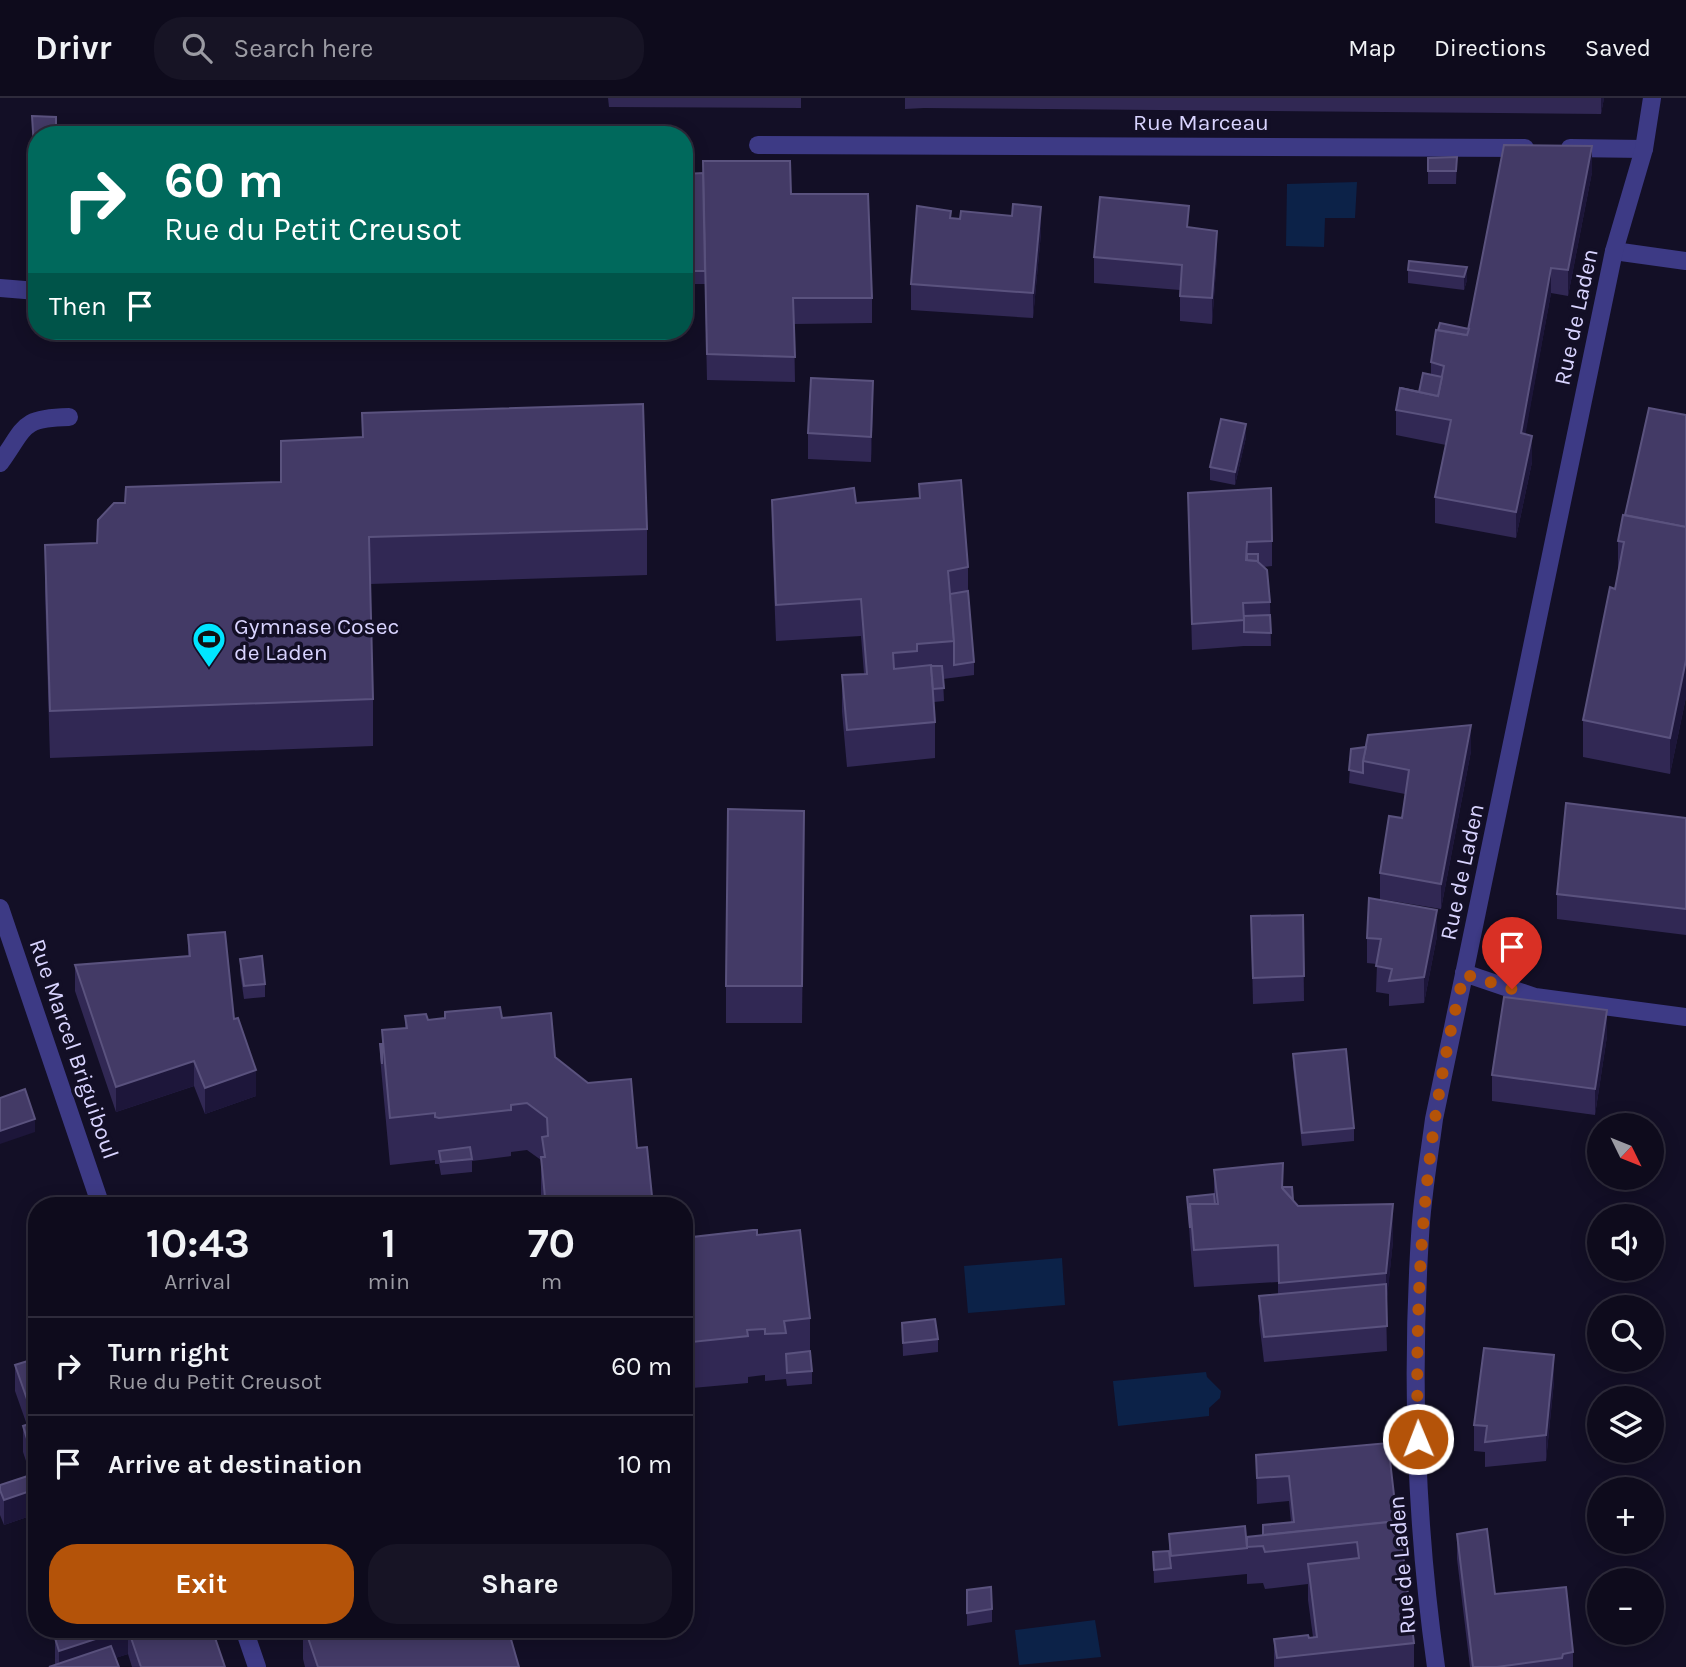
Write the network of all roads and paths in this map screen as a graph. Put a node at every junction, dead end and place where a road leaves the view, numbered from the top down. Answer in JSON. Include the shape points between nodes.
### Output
{"nodes":[{"id":1,"x":1652,"y":98,"type":"edge"},
{"id":2,"x":758,"y":145,"type":"dead end"},
{"id":3,"x":1644,"y":149,"type":"junction"},
{"id":4,"x":1614,"y":251,"type":"junction"},
{"id":5,"x":1686,"y":261,"type":"edge"},
{"id":6,"x":0,"y":288,"type":"edge"},
{"id":7,"x":28,"y":290,"type":"edge"},
{"id":8,"x":69,"y":417,"type":"dead end"},
{"id":9,"x":0,"y":463,"type":"edge"},
{"id":10,"x":0,"y":908,"type":"edge"},
{"id":11,"x":1464,"y":974,"type":"junction"},
{"id":12,"x":1686,"y":1017,"type":"edge"},
{"id":13,"x":98,"y":1197,"type":"edge"},
{"id":14,"x":247,"y":1638,"type":"edge"},
{"id":15,"x":257,"y":1667,"type":"edge"},
{"id":16,"x":1436,"y":1667,"type":"edge"}],
"edges":[{"from":1,"to":3,"type":"street","name":"Rue de Laden"},
{"from":2,"to":3,"type":"street","name":"Rue Marceau"},
{"from":3,"to":4,"type":"street","name":"Rue de Laden"},
{"from":4,"to":5,"type":"street"},
{"from":4,"to":11,"type":"street","name":"Rue de Laden"},
{"from":6,"to":7,"type":"street"},
{"from":8,"to":9,"type":"street","via":[[33,420]]},
{"from":10,"to":13,"type":"street","name":"Rue Marcel Briguiboul"},
{"from":11,"to":12,"type":"street","via":[[1535,997]]},
{"from":11,"to":16,"type":"street","name":"Rue de Laden","via":[[1434,1119],[1420,1233],[1415,1348],[1418,1462]]},
{"from":14,"to":15,"type":"street"}]}
